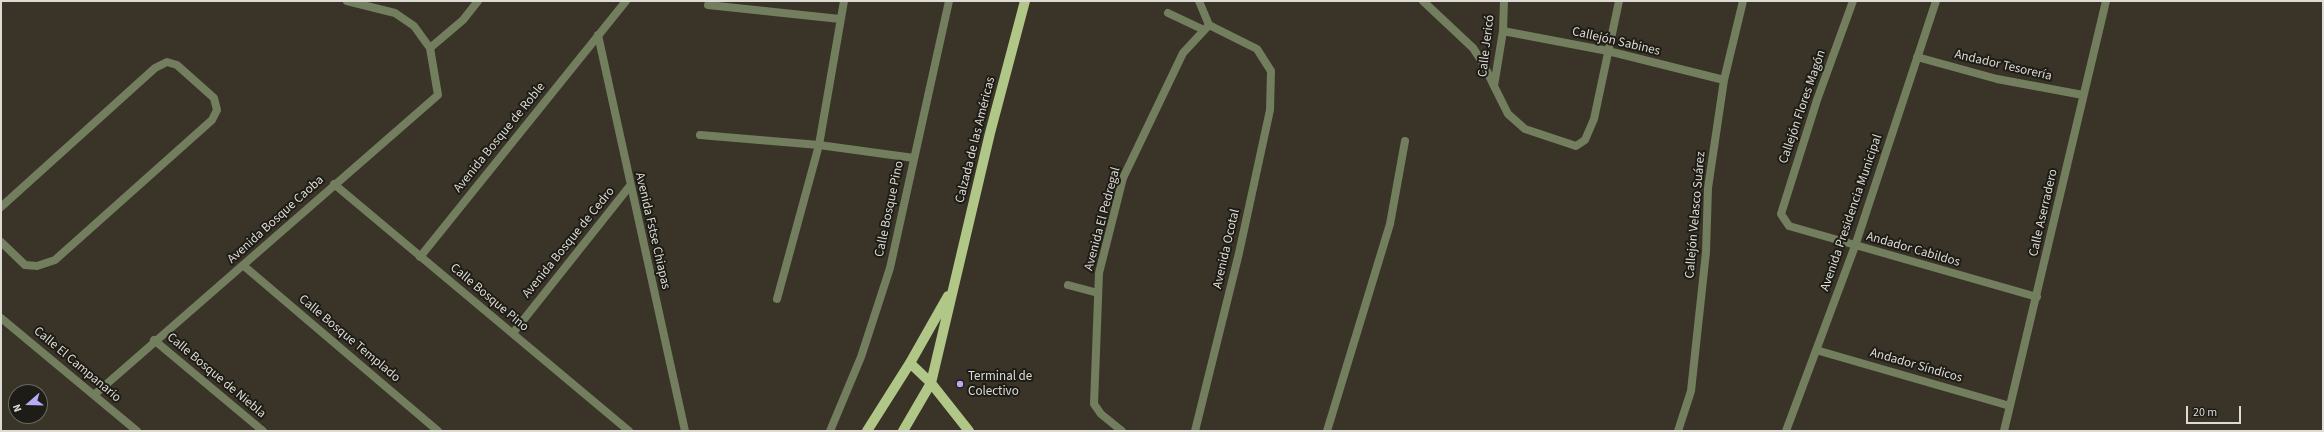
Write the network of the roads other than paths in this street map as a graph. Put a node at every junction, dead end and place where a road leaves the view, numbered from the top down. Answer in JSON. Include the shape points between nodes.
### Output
{"nodes":[{"id":1,"x":347,"y":1,"type":"edge"},
{"id":2,"x":478,"y":1,"type":"edge"},
{"id":3,"x":626,"y":1,"type":"edge"},
{"id":4,"x":844,"y":1,"type":"edge"},
{"id":5,"x":949,"y":1,"type":"edge"},
{"id":6,"x":1025,"y":1,"type":"edge"},
{"id":7,"x":1199,"y":1,"type":"edge"},
{"id":8,"x":1423,"y":1,"type":"edge"},
{"id":9,"x":1504,"y":1,"type":"edge"},
{"id":10,"x":1619,"y":1,"type":"edge"},
{"id":11,"x":1743,"y":1,"type":"edge"},
{"id":12,"x":1853,"y":1,"type":"edge"},
{"id":13,"x":1936,"y":1,"type":"edge"},
{"id":14,"x":2106,"y":1,"type":"edge"},
{"id":15,"x":708,"y":5,"type":"dead end"},
{"id":16,"x":1168,"y":13,"type":"dead end"},
{"id":17,"x":840,"y":19,"type":"junction"},
{"id":18,"x":1206,"y":28,"type":"junction"},
{"id":19,"x":1502,"y":31,"type":"junction"},
{"id":20,"x":598,"y":35,"type":"junction"},
{"id":21,"x":430,"y":48,"type":"junction"},
{"id":22,"x":1608,"y":51,"type":"junction"},
{"id":23,"x":1918,"y":57,"type":"junction"},
{"id":24,"x":1724,"y":80,"type":"junction"},
{"id":25,"x":1494,"y":86,"type":"junction"},
{"id":26,"x":2083,"y":95,"type":"junction"},
{"id":27,"x":700,"y":135,"type":"dead end"},
{"id":28,"x":1405,"y":141,"type":"dead end"},
{"id":29,"x":819,"y":145,"type":"junction"},
{"id":30,"x":914,"y":158,"type":"junction"},
{"id":31,"x":334,"y":184,"type":"junction"},
{"id":32,"x":629,"y":187,"type":"junction"},
{"id":33,"x":1,"y":208,"type":"edge"},
{"id":34,"x":1784,"y":221,"type":"joint"},
{"id":35,"x":1,"y":242,"type":"edge"},
{"id":36,"x":1855,"y":246,"type":"junction"},
{"id":37,"x":420,"y":257,"type":"junction"},
{"id":38,"x":244,"y":266,"type":"junction"},
{"id":39,"x":1068,"y":285,"type":"dead end"},
{"id":40,"x":954,"y":286,"type":"junction"},
{"id":41,"x":1098,"y":293,"type":"junction"},
{"id":42,"x":2037,"y":297,"type":"junction"},
{"id":43,"x":777,"y":299,"type":"dead end"},
{"id":44,"x":1,"y":318,"type":"edge"},
{"id":45,"x":512,"y":333,"type":"junction"},
{"id":46,"x":154,"y":340,"type":"junction"},
{"id":47,"x":1816,"y":350,"type":"junction"},
{"id":48,"x":910,"y":363,"type":"junction"},
{"id":49,"x":931,"y":383,"type":"junction"},
{"id":50,"x":94,"y":395,"type":"junction"},
{"id":51,"x":2010,"y":406,"type":"junction"},
{"id":52,"x":138,"y":431,"type":"edge"},
{"id":53,"x":263,"y":431,"type":"edge"},
{"id":54,"x":438,"y":431,"type":"edge"},
{"id":55,"x":629,"y":431,"type":"edge"},
{"id":56,"x":685,"y":431,"type":"edge"},
{"id":57,"x":830,"y":431,"type":"edge"},
{"id":58,"x":867,"y":431,"type":"edge"},
{"id":59,"x":904,"y":431,"type":"edge"},
{"id":60,"x":969,"y":431,"type":"edge"},
{"id":61,"x":1122,"y":431,"type":"edge"},
{"id":62,"x":1195,"y":431,"type":"edge"},
{"id":63,"x":1326,"y":431,"type":"edge"},
{"id":64,"x":1678,"y":431,"type":"edge"},
{"id":65,"x":1786,"y":431,"type":"edge"},
{"id":66,"x":2004,"y":431,"type":"edge"}],
"edges":[{"from":1,"to":21,"type":"street","via":[[395,13],[414,26]]},
{"from":2,"to":21,"type":"street","via":[[463,20]]},
{"from":3,"to":20,"type":"street","name":"Avenida Bosque de Roble"},
{"from":4,"to":17,"type":"street"},
{"from":5,"to":30,"type":"street"},
{"from":6,"to":40,"type":"main road","name":"Calzada de las Américas","via":[[990,133]]},
{"from":7,"to":18,"type":"street"},
{"from":8,"to":25,"type":"street","via":[[1473,48]]},
{"from":9,"to":19,"type":"street","name":"Calle Jericó"},
{"from":10,"to":22,"type":"street"},
{"from":11,"to":24,"type":"street","name":"Callejón Velasco Suárez"},
{"from":12,"to":34,"type":"street","name":"Callejón Flores Magón","via":[[1797,160],[1781,214]]},
{"from":13,"to":23,"type":"street","name":"Avenida Presidencia Municipal"},
{"from":14,"to":26,"type":"street","name":"Calle Aserradero"},
{"from":15,"to":17,"type":"street"},
{"from":16,"to":18,"type":"street"},
{"from":17,"to":29,"type":"street"},
{"from":18,"to":41,"type":"street","name":"Avenida El Pedregal","via":[[1183,53],[1123,178],[1099,273]]},
{"from":18,"to":62,"type":"street","name":"Avenida Ocotal","via":[[1256,49],[1272,71],[1270,110]]},
{"from":19,"to":22,"type":"street","name":"Callejón Sabines"},
{"from":19,"to":25,"type":"street","name":"Calle Jericó"},
{"from":20,"to":32,"type":"street","name":"Avenida Fstse Chiapas"},
{"from":20,"to":37,"type":"street","name":"Avenida Bosque de Roble"},
{"from":21,"to":31,"type":"street","name":"Avenida Bosque Caoba","via":[[438,95]]},
{"from":22,"to":24,"type":"street","name":"Callejón Sabines"},
{"from":22,"to":25,"type":"street","name":"Calle Jericó","via":[[1594,119],[1585,140],[1576,146],[1525,130],[1508,114]]},
{"from":23,"to":26,"type":"street","name":"Andador Tesorería","via":[[1997,79]]},
{"from":23,"to":36,"type":"street","name":"Avenida Presidencia Municipal"},
{"from":24,"to":64,"type":"street","name":"Callejón Velasco Suárez","via":[[1708,188],[1706,252],[1691,390]]},
{"from":26,"to":42,"type":"street","name":"Calle Aserradero"},
{"from":27,"to":29,"type":"street","name":"Calle Bosque Pino"},
{"from":28,"to":63,"type":"street","via":[[1390,224]]},
{"from":29,"to":30,"type":"street","name":"Calle Bosque Pino"},
{"from":29,"to":43,"type":"street"},
{"from":30,"to":57,"type":"street","name":"Calle Bosque Pino","via":[[890,268],[861,357]]},
{"from":31,"to":37,"type":"street","name":"Calle Bosque Pino"},
{"from":31,"to":38,"type":"street","name":"Avenida Bosque Caoba"},
{"from":32,"to":45,"type":"street","name":"Avenida Bosque de Cedro"},
{"from":32,"to":56,"type":"street","name":"Avenida Fstse Chiapas"},
{"from":33,"to":35,"type":"street","via":[[161,65],[167,62],[177,65],[214,98],[217,110],[212,120],[55,260],[37,266],[26,265]]},
{"from":34,"to":36,"type":"street","name":"Andador Cabildos","via":[[1789,226]]},
{"from":36,"to":42,"type":"street","name":"Andador Cabildos"},
{"from":36,"to":47,"type":"street","name":"Avenida Presidencia Municipal"},
{"from":37,"to":45,"type":"street","name":"Calle Bosque Pino"},
{"from":38,"to":46,"type":"street","name":"Avenida Bosque Caoba"},
{"from":38,"to":54,"type":"street","name":"Calle Bosque Templado"},
{"from":39,"to":41,"type":"street"},
{"from":40,"to":48,"type":"main road","name":"Calzada de las Américas"},
{"from":40,"to":49,"type":"main road","name":"Calzada de las Américas"},
{"from":41,"to":61,"type":"street","name":"Avenida El Pedregal","via":[[1094,404],[1101,414]]},
{"from":42,"to":51,"type":"street","name":"Calle Aserradero"},
{"from":44,"to":50,"type":"street","name":"Calle El Campanario"},
{"from":45,"to":55,"type":"street","name":"Calle Bosque Pino"},
{"from":46,"to":50,"type":"street","name":"Avenida Bosque Caoba"},
{"from":46,"to":53,"type":"street","name":"Calle Bosque de Niebla"},
{"from":47,"to":51,"type":"street","name":"Andador Síndicos"},
{"from":47,"to":65,"type":"street","name":"Avenida Presidencia Municipal"},
{"from":48,"to":49,"type":"main road"},
{"from":48,"to":58,"type":"main road","name":"Calzada de las Américas"},
{"from":49,"to":59,"type":"main road","name":"Calzada de las Américas"},
{"from":49,"to":60,"type":"main road"},
{"from":50,"to":52,"type":"street","name":"Calle El Campanario"},
{"from":51,"to":66,"type":"street","name":"Calle Aserradero"}]}
